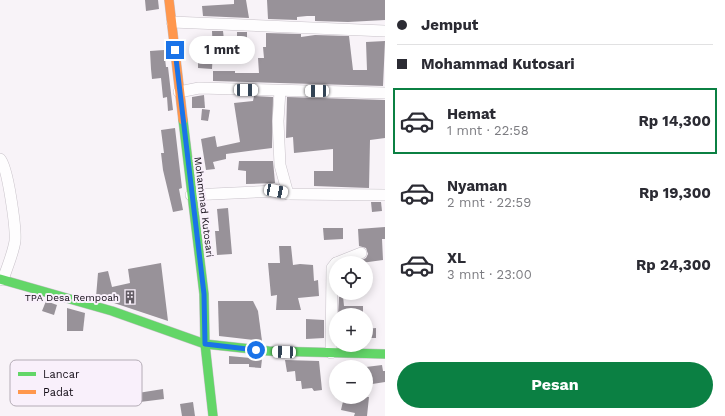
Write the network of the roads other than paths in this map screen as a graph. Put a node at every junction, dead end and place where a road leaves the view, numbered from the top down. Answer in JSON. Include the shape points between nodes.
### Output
{"nodes":[{"id":1,"x":169,"y":0,"type":"edge"},
{"id":2,"x":172,"y":22,"type":"junction"},
{"id":3,"x":385,"y":31,"type":"edge"},
{"id":4,"x":280,"y":91,"type":"junction"},
{"id":5,"x":179,"y":92,"type":"junction"},
{"id":6,"x":385,"y":93,"type":"edge"},
{"id":7,"x":0,"y":159,"type":"edge"},
{"id":8,"x":288,"y":194,"type":"junction"},
{"id":9,"x":191,"y":195,"type":"junction"},
{"id":10,"x":385,"y":195,"type":"edge"},
{"id":11,"x":361,"y":253,"type":"dead end"},
{"id":12,"x":354,"y":256,"type":"edge"},
{"id":13,"x":1,"y":279,"type":"edge"},
{"id":14,"x":332,"y":300,"type":"edge"},
{"id":15,"x":205,"y":344,"type":"junction"},
{"id":16,"x":331,"y":353,"type":"junction"},
{"id":17,"x":385,"y":354,"type":"edge"},
{"id":18,"x":213,"y":416,"type":"edge"}],
"edges":[{"from":1,"to":2,"type":"street","name":"Mohammad Kutosari"},
{"from":2,"to":3,"type":"street"},
{"from":2,"to":5,"type":"street","name":"Mohammad Kutosari"},
{"from":4,"to":5,"type":"street","via":[[199,88]]},
{"from":4,"to":6,"type":"street"},
{"from":4,"to":8,"type":"street","via":[[280,165]]},
{"from":5,"to":9,"type":"street","name":"Mohammad Kutosari"},
{"from":7,"to":13,"type":"street","via":[[3,162],[15,223],[15,241]]},
{"from":8,"to":9,"type":"street","via":[[276,191]]},
{"from":8,"to":10,"type":"street"},
{"from":9,"to":15,"type":"street","name":"Mohammad Kutosari","via":[[204,294]]},
{"from":11,"to":12,"type":"street"},
{"from":13,"to":15,"type":"street","via":[[112,311]]},
{"from":14,"to":16,"type":"street"},
{"from":15,"to":16,"type":"street","via":[[269,351]]},
{"from":15,"to":18,"type":"street","name":"Mohammad Kutosari"},
{"from":16,"to":17,"type":"street"}]}
